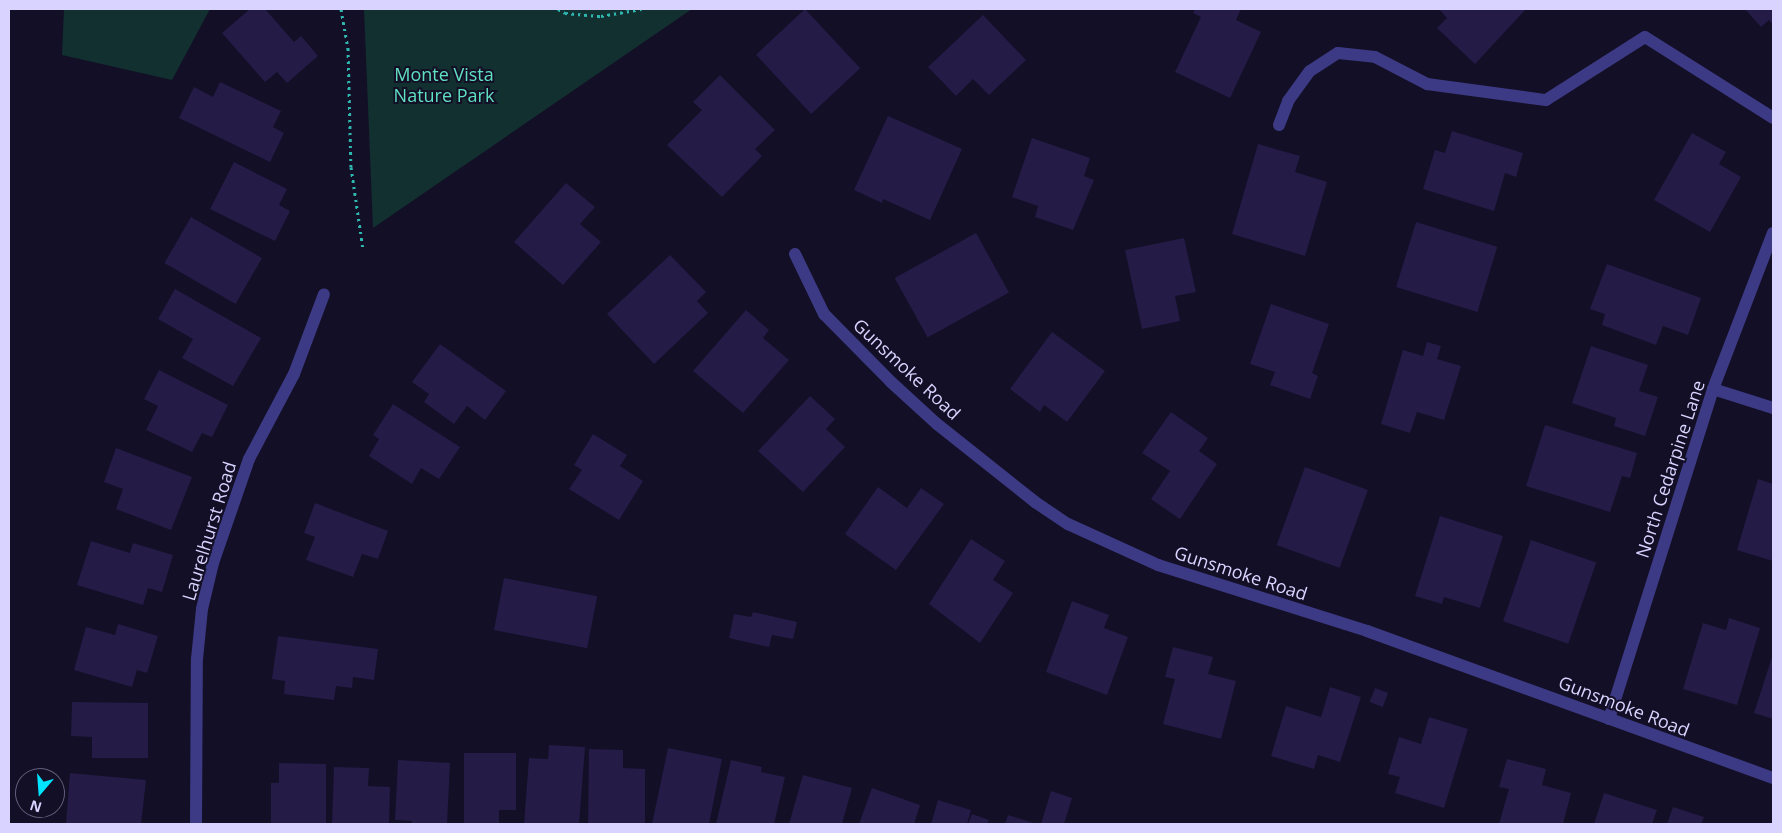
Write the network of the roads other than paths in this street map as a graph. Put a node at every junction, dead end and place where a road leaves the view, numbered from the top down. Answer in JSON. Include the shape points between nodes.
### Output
{"nodes":[{"id":1,"x":1773,"y":118,"type":"edge"},
{"id":2,"x":1279,"y":125,"type":"dead end"},
{"id":3,"x":1773,"y":232,"type":"edge"},
{"id":4,"x":795,"y":254,"type":"dead end"},
{"id":5,"x":324,"y":294,"type":"dead end"},
{"id":6,"x":1713,"y":388,"type":"junction"},
{"id":7,"x":1773,"y":408,"type":"edge"},
{"id":8,"x":1609,"y":720,"type":"junction"},
{"id":9,"x":1773,"y":778,"type":"edge"},
{"id":10,"x":196,"y":824,"type":"edge"}],
"edges":[{"from":1,"to":2,"type":"street","via":[[1645,36],[1546,100],[1427,84],[1375,57],[1338,52],[1310,71],[1288,101]]},
{"from":3,"to":6,"type":"street","name":"North Cedarpine Lane"},
{"from":4,"to":8,"type":"street","name":"Gunsmoke Road","via":[[824,314],[891,382],[937,424],[1035,502],[1068,524],[1158,565],[1367,632]]},
{"from":5,"to":10,"type":"street","name":"Laurelhurst Road","via":[[294,374],[249,459],[202,609],[196,668]]},
{"from":6,"to":7,"type":"street"},
{"from":6,"to":8,"type":"street","name":"North Cedarpine Lane"},
{"from":8,"to":9,"type":"street","name":"Gunsmoke Road"}]}
